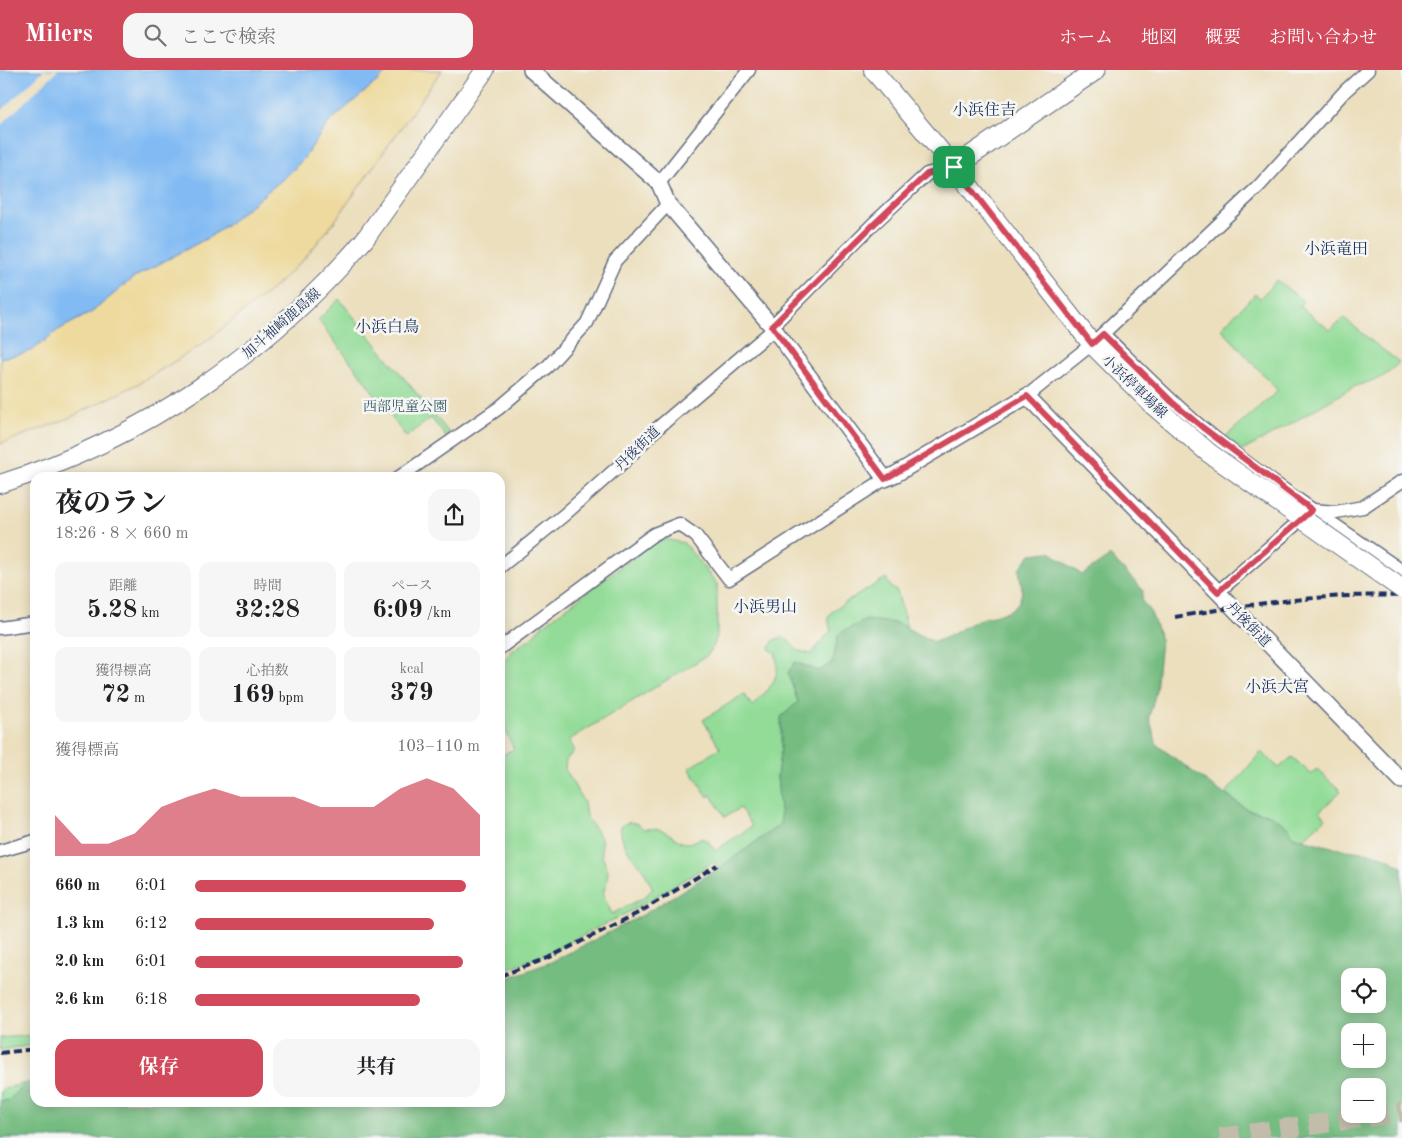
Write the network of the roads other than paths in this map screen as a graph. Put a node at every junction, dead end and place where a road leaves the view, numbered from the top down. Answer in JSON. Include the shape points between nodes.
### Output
{"nodes":[{"id":1,"x":485,"y":70,"type":"edge"},
{"id":2,"x":531,"y":70,"type":"edge"},
{"id":3,"x":749,"y":70,"type":"edge"},
{"id":4,"x":873,"y":70,"type":"edge"},
{"id":5,"x":1096,"y":70,"type":"edge"},
{"id":6,"x":1368,"y":70,"type":"edge"},
{"id":7,"x":954,"y":167,"type":"junction"},
{"id":8,"x":659,"y":183,"type":"junction"},
{"id":9,"x":668,"y":204,"type":"junction"},
{"id":10,"x":773,"y":327,"type":"junction"},
{"id":11,"x":1098,"y":339,"type":"junction"},
{"id":12,"x":1027,"y":396,"type":"junction"},
{"id":13,"x":36,"y":472,"type":"edge"},
{"id":14,"x":407,"y":472,"type":"edge"},
{"id":15,"x":30,"y":474,"type":"edge"},
{"id":16,"x":885,"y":479,"type":"junction"},
{"id":17,"x":1402,"y":481,"type":"edge"},
{"id":18,"x":0,"y":484,"type":"edge"},
{"id":19,"x":1312,"y":510,"type":"junction"},
{"id":20,"x":505,"y":564,"type":"edge"},
{"id":21,"x":1402,"y":571,"type":"edge"},
{"id":22,"x":1402,"y":590,"type":"edge"},
{"id":23,"x":1218,"y":592,"type":"junction"},
{"id":24,"x":30,"y":624,"type":"edge"},
{"id":25,"x":0,"y":628,"type":"edge"},
{"id":26,"x":505,"y":644,"type":"edge"},
{"id":27,"x":1402,"y":780,"type":"edge"},
{"id":28,"x":30,"y":843,"type":"edge"},
{"id":29,"x":0,"y":851,"type":"edge"}],
"edges":[{"from":1,"to":13,"type":"main road","name":"加斗袖崎鹿島線","via":[[365,239],[296,312],[234,363],[156,416],[113,439]]},
{"from":2,"to":8,"type":"street"},
{"from":3,"to":8,"type":"street"},
{"from":4,"to":7,"type":"main road"},
{"from":5,"to":7,"type":"main road"},
{"from":6,"to":11,"type":"street","via":[[1259,186]]},
{"from":7,"to":10,"type":"street","name":"丹後街道","via":[[927,174]]},
{"from":7,"to":11,"type":"main road","name":"小浜停車場線"},
{"from":8,"to":9,"type":"street"},
{"from":9,"to":10,"type":"street"},
{"from":9,"to":14,"type":"street","via":[[615,261],[587,323],[548,366],[499,408]]},
{"from":10,"to":16,"type":"street"},
{"from":10,"to":20,"type":"street","name":"丹後街道"},
{"from":11,"to":12,"type":"street"},
{"from":11,"to":19,"type":"street","via":[[1202,427]]},
{"from":11,"to":22,"type":"main road","name":"小浜停車場線","bridge":true,"via":[[1153,405],[1209,453]]},
{"from":12,"to":16,"type":"street"},
{"from":12,"to":23,"type":"street","name":"丹後街道"},
{"from":15,"to":18,"type":"main road","name":"加斗袖崎鹿島線"},
{"from":16,"to":26,"type":"street","via":[[729,579],[696,536],[679,524],[654,534]]},
{"from":17,"to":19,"type":"street","via":[[1363,507],[1336,512]]},
{"from":19,"to":21,"type":"street"},
{"from":19,"to":23,"type":"street"},
{"from":23,"to":27,"type":"street","name":"丹後街道"},
{"from":24,"to":25,"type":"street"},
{"from":28,"to":29,"type":"street"}]}
